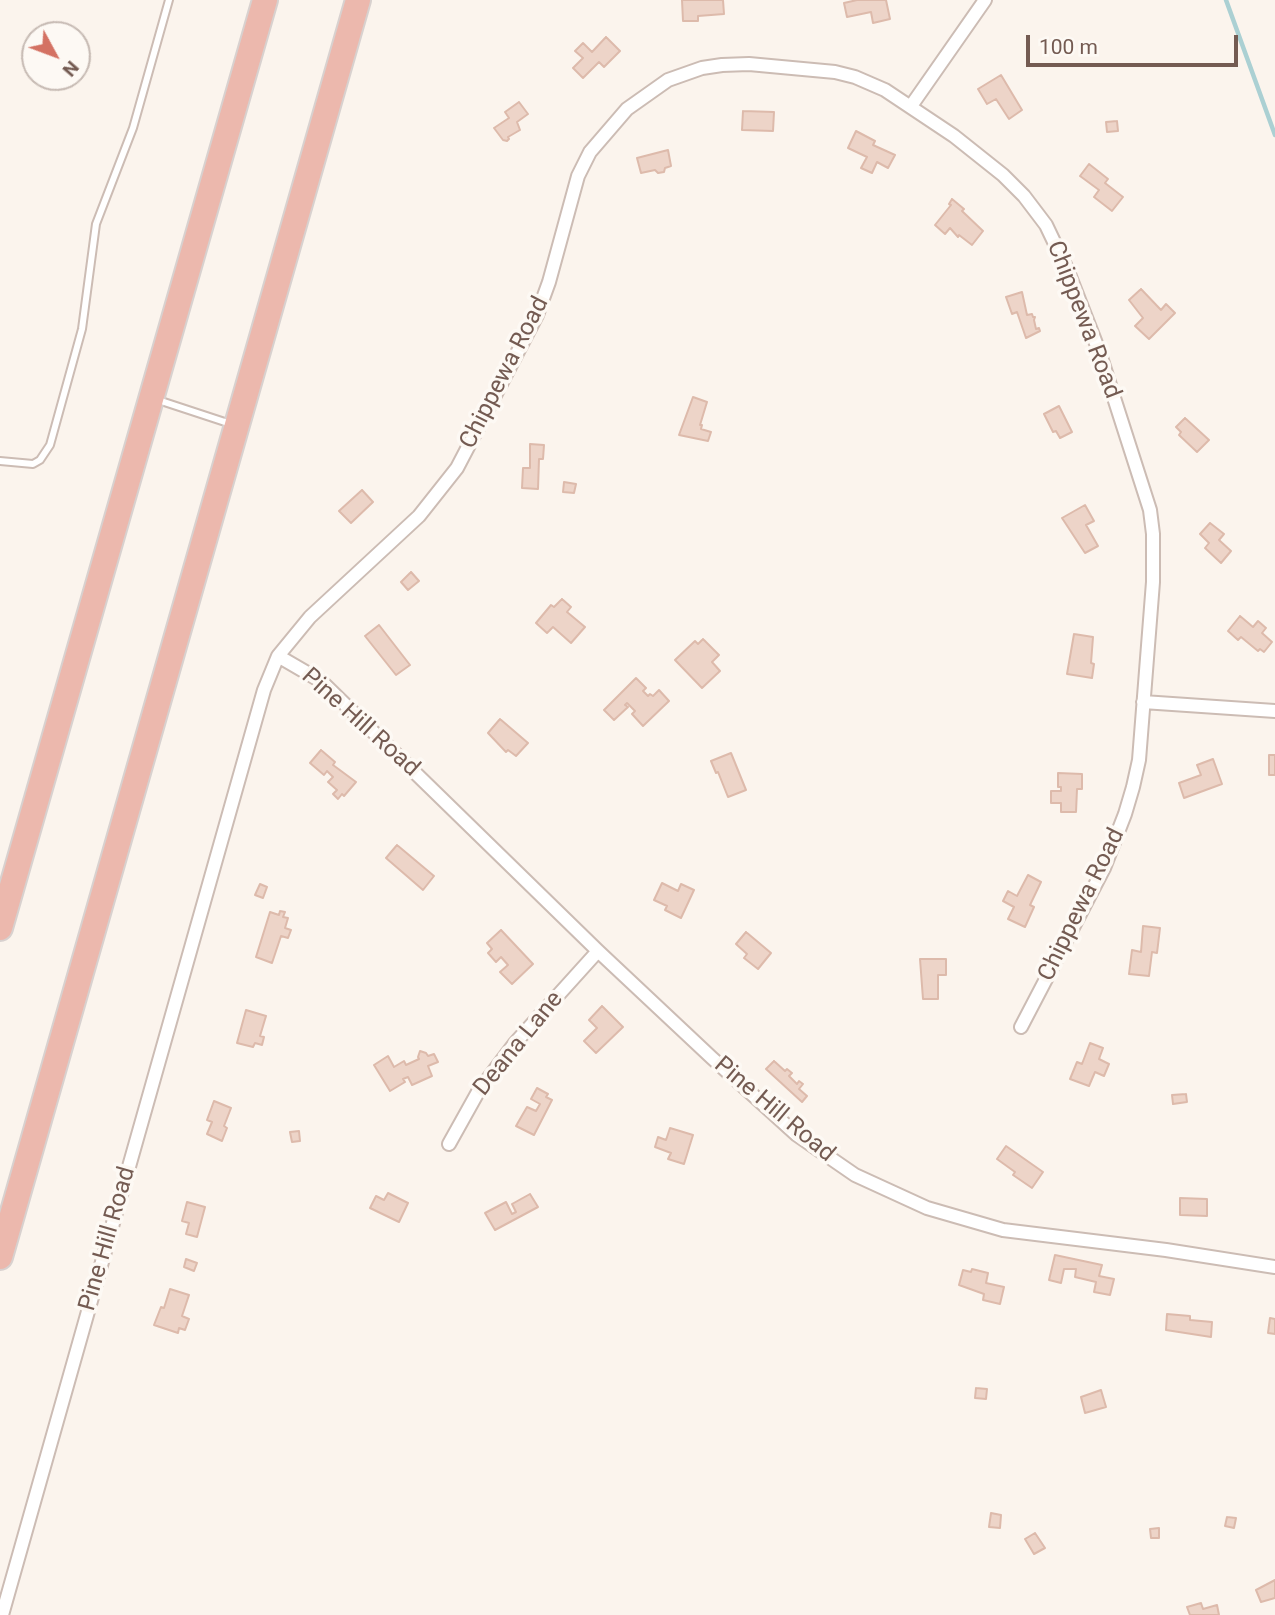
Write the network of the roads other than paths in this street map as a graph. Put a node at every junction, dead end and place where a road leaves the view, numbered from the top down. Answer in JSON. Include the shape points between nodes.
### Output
{"nodes":[{"id":1,"x":169,"y":0,"type":"edge"},
{"id":2,"x":265,"y":0,"type":"edge"},
{"id":3,"x":358,"y":0,"type":"edge"},
{"id":4,"x":985,"y":0,"type":"edge"},
{"id":5,"x":911,"y":106,"type":"junction"},
{"id":6,"x":150,"y":397,"type":"junction"},
{"id":7,"x":237,"y":425,"type":"junction"},
{"id":8,"x":0,"y":461,"type":"edge"},
{"id":9,"x":278,"y":656,"type":"junction"},
{"id":10,"x":1143,"y":702,"type":"junction"},
{"id":11,"x":1275,"y":711,"type":"edge"},
{"id":12,"x":0,"y":928,"type":"edge"},
{"id":13,"x":598,"y":951,"type":"junction"},
{"id":14,"x":1021,"y":1027,"type":"dead end"},
{"id":15,"x":449,"y":1144,"type":"dead end"},
{"id":16,"x":0,"y":1257,"type":"edge"},
{"id":17,"x":1275,"y":1267,"type":"edge"},
{"id":18,"x":2,"y":1615,"type":"edge"}],
"edges":[{"from":1,"to":8,"type":"lane","via":[[133,128],[96,224],[82,329],[50,445],[33,464]]},
{"from":2,"to":6,"type":"highway"},
{"from":3,"to":7,"type":"highway"},
{"from":4,"to":5,"type":"street"},
{"from":5,"to":9,"type":"street","name":"Chippewa Road","via":[[845,74],[749,64],[712,66],[680,75],[636,100],[607,130],[584,164],[537,315],[457,468],[419,516],[310,617]]},
{"from":5,"to":10,"type":"street","name":"Chippewa Road","via":[[1024,196],[1046,225],[1099,351],[1150,510],[1154,558]]},
{"from":6,"to":7,"type":"lane"},
{"from":6,"to":12,"type":"highway"},
{"from":7,"to":16,"type":"highway"},
{"from":9,"to":13,"type":"street","name":"Pine Hill Road","via":[[330,689]]},
{"from":9,"to":18,"type":"street","name":"Pine Hill Road","via":[[264,690]]},
{"from":10,"to":11,"type":"street"},
{"from":10,"to":14,"type":"street","name":"Chippewa Road","via":[[1139,760],[1125,814],[1104,868]]},
{"from":13,"to":15,"type":"street","name":"Deana Lane","via":[[515,1043],[478,1092]]},
{"from":13,"to":17,"type":"street","name":"Pine Hill Road","via":[[789,1128],[835,1163],[876,1186],[940,1212],[1003,1230]]}]}
